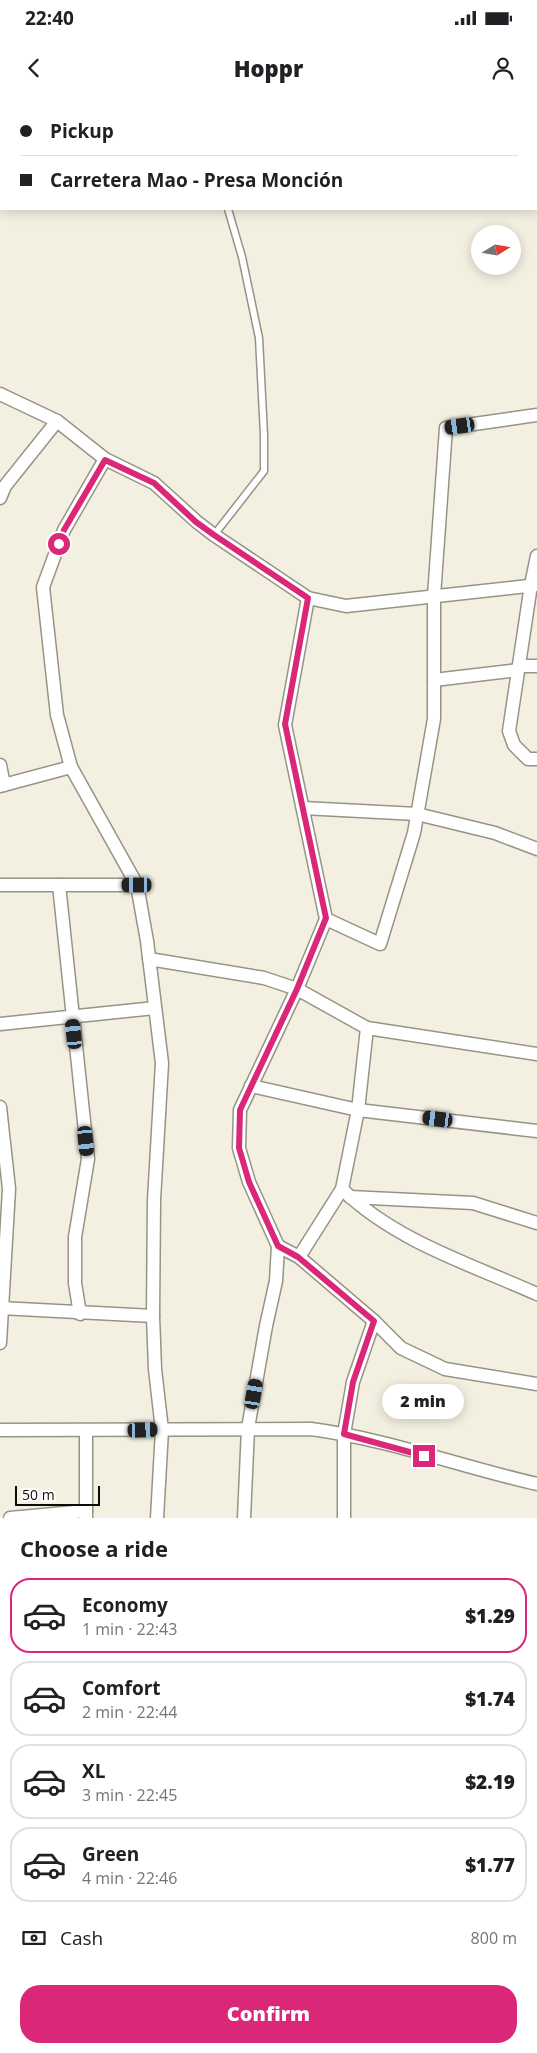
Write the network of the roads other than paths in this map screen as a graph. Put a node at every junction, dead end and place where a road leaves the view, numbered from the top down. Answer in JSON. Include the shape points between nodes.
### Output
{"nodes":[{"id":1,"x":228,"y":210,"type":"edge"},
{"id":2,"x":0,"y":394,"type":"edge"},
{"id":3,"x":537,"y":415,"type":"edge"},
{"id":4,"x":57,"y":421,"type":"junction"},
{"id":5,"x":105,"y":460,"type":"junction"},
{"id":6,"x":2,"y":485,"type":"edge"},
{"id":7,"x":0,"y":498,"type":"edge"},
{"id":8,"x":214,"y":535,"type":"junction"},
{"id":9,"x":537,"y":556,"type":"edge"},
{"id":10,"x":534,"y":585,"type":"edge"},
{"id":11,"x":434,"y":596,"type":"junction"},
{"id":12,"x":308,"y":598,"type":"junction"},
{"id":13,"x":537,"y":666,"type":"edge"},
{"id":14,"x":518,"y":668,"type":"junction"},
{"id":15,"x":434,"y":680,"type":"junction"},
{"id":16,"x":537,"y":759,"type":"edge"},
{"id":17,"x":0,"y":766,"type":"edge"},
{"id":18,"x":71,"y":767,"type":"junction"},
{"id":19,"x":2,"y":786,"type":"edge"},
{"id":20,"x":303,"y":808,"type":"junction"},
{"id":21,"x":417,"y":814,"type":"junction"},
{"id":22,"x":537,"y":849,"type":"edge"},
{"id":23,"x":0,"y":885,"type":"edge"},
{"id":24,"x":59,"y":885,"type":"junction"},
{"id":25,"x":137,"y":885,"type":"junction"},
{"id":26,"x":326,"y":918,"type":"junction"},
{"id":27,"x":149,"y":959,"type":"junction"},
{"id":28,"x":297,"y":989,"type":"junction"},
{"id":29,"x":155,"y":1008,"type":"junction"},
{"id":30,"x":72,"y":1016,"type":"junction"},
{"id":31,"x":0,"y":1024,"type":"edge"},
{"id":32,"x":367,"y":1028,"type":"junction"},
{"id":33,"x":537,"y":1054,"type":"edge"},
{"id":34,"x":251,"y":1086,"type":"junction"},
{"id":35,"x":0,"y":1107,"type":"edge"},
{"id":36,"x":358,"y":1110,"type":"junction"},
{"id":37,"x":537,"y":1131,"type":"edge"},
{"id":38,"x":346,"y":1193,"type":"junction"},
{"id":39,"x":537,"y":1223,"type":"edge"},
{"id":40,"x":278,"y":1246,"type":"junction"},
{"id":41,"x":298,"y":1257,"type":"junction"},
{"id":42,"x":537,"y":1294,"type":"edge"},
{"id":43,"x":1,"y":1308,"type":"edge"},
{"id":44,"x":80,"y":1314,"type":"junction"},
{"id":45,"x":153,"y":1316,"type":"junction"},
{"id":46,"x":374,"y":1321,"type":"junction"},
{"id":47,"x":0,"y":1343,"type":"edge"},
{"id":48,"x":537,"y":1384,"type":"edge"},
{"id":49,"x":248,"y":1428,"type":"junction"},
{"id":50,"x":0,"y":1430,"type":"edge"},
{"id":51,"x":162,"y":1430,"type":"junction"},
{"id":52,"x":86,"y":1431,"type":"junction"},
{"id":53,"x":344,"y":1434,"type":"junction"},
{"id":54,"x":537,"y":1484,"type":"edge"},
{"id":55,"x":86,"y":1515,"type":"edge"},
{"id":56,"x":10,"y":1518,"type":"edge"},
{"id":57,"x":157,"y":1518,"type":"edge"},
{"id":58,"x":244,"y":1518,"type":"edge"},
{"id":59,"x":344,"y":1518,"type":"edge"}],
"edges":[{"from":1,"to":8,"type":"lane","via":[[259,338],[264,472]]},
{"from":2,"to":4,"type":"street"},
{"from":3,"to":11,"type":"street","via":[[446,428]]},
{"from":4,"to":5,"type":"street"},
{"from":4,"to":6,"type":"street"},
{"from":5,"to":8,"type":"street","via":[[154,483]]},
{"from":5,"to":18,"type":"street","via":[[64,530],[43,587],[57,715]]},
{"from":6,"to":7,"type":"street"},
{"from":8,"to":12,"type":"street"},
{"from":9,"to":10,"type":"street"},
{"from":10,"to":11,"type":"street"},
{"from":10,"to":14,"type":"street"},
{"from":11,"to":12,"type":"street","via":[[346,606]]},
{"from":11,"to":15,"type":"street"},
{"from":12,"to":20,"type":"street","via":[[285,724]]},
{"from":13,"to":14,"type":"street"},
{"from":14,"to":15,"type":"street"},
{"from":14,"to":16,"type":"street","via":[[509,731],[514,745],[528,759]]},
{"from":15,"to":21,"type":"street","via":[[434,719]]},
{"from":17,"to":19,"type":"street"},
{"from":18,"to":19,"type":"street"},
{"from":18,"to":25,"type":"street"},
{"from":20,"to":21,"type":"street"},
{"from":20,"to":26,"type":"street"},
{"from":21,"to":22,"type":"street","via":[[495,833]]},
{"from":21,"to":26,"type":"street","via":[[380,944]]},
{"from":23,"to":24,"type":"street"},
{"from":24,"to":25,"type":"street"},
{"from":24,"to":30,"type":"street"},
{"from":25,"to":27,"type":"street"},
{"from":26,"to":28,"type":"street"},
{"from":27,"to":28,"type":"street","via":[[264,978]]},
{"from":27,"to":29,"type":"street"},
{"from":28,"to":32,"type":"street"},
{"from":28,"to":34,"type":"street"},
{"from":29,"to":30,"type":"street"},
{"from":29,"to":45,"type":"street","via":[[162,1063],[154,1200]]},
{"from":30,"to":31,"type":"street"},
{"from":30,"to":44,"type":"street","via":[[88,1158],[75,1237],[74,1283]]},
{"from":32,"to":33,"type":"street"},
{"from":32,"to":36,"type":"street"},
{"from":34,"to":36,"type":"street"},
{"from":34,"to":40,"type":"street","via":[[240,1110],[239,1148],[249,1182]]},
{"from":35,"to":43,"type":"street","via":[[9,1189]]},
{"from":36,"to":37,"type":"street"},
{"from":36,"to":38,"type":"street"},
{"from":38,"to":39,"type":"street","via":[[473,1203]]},
{"from":38,"to":41,"type":"street"},
{"from":38,"to":42,"type":"street","via":[[405,1236]]},
{"from":40,"to":41,"type":"street"},
{"from":40,"to":49,"type":"street","via":[[276,1281]]},
{"from":41,"to":46,"type":"street"},
{"from":43,"to":44,"type":"street"},
{"from":43,"to":47,"type":"street"},
{"from":44,"to":45,"type":"street"},
{"from":45,"to":51,"type":"street"},
{"from":46,"to":48,"type":"street","via":[[401,1348],[445,1369]]},
{"from":46,"to":53,"type":"street","via":[[353,1382]]},
{"from":49,"to":51,"type":"street"},
{"from":49,"to":53,"type":"street","via":[[311,1429]]},
{"from":49,"to":58,"type":"street"},
{"from":50,"to":52,"type":"street"},
{"from":51,"to":52,"type":"street"},
{"from":51,"to":57,"type":"street"},
{"from":52,"to":55,"type":"street"},
{"from":53,"to":54,"type":"street"},
{"from":53,"to":59,"type":"street"},
{"from":55,"to":56,"type":"street"}]}
